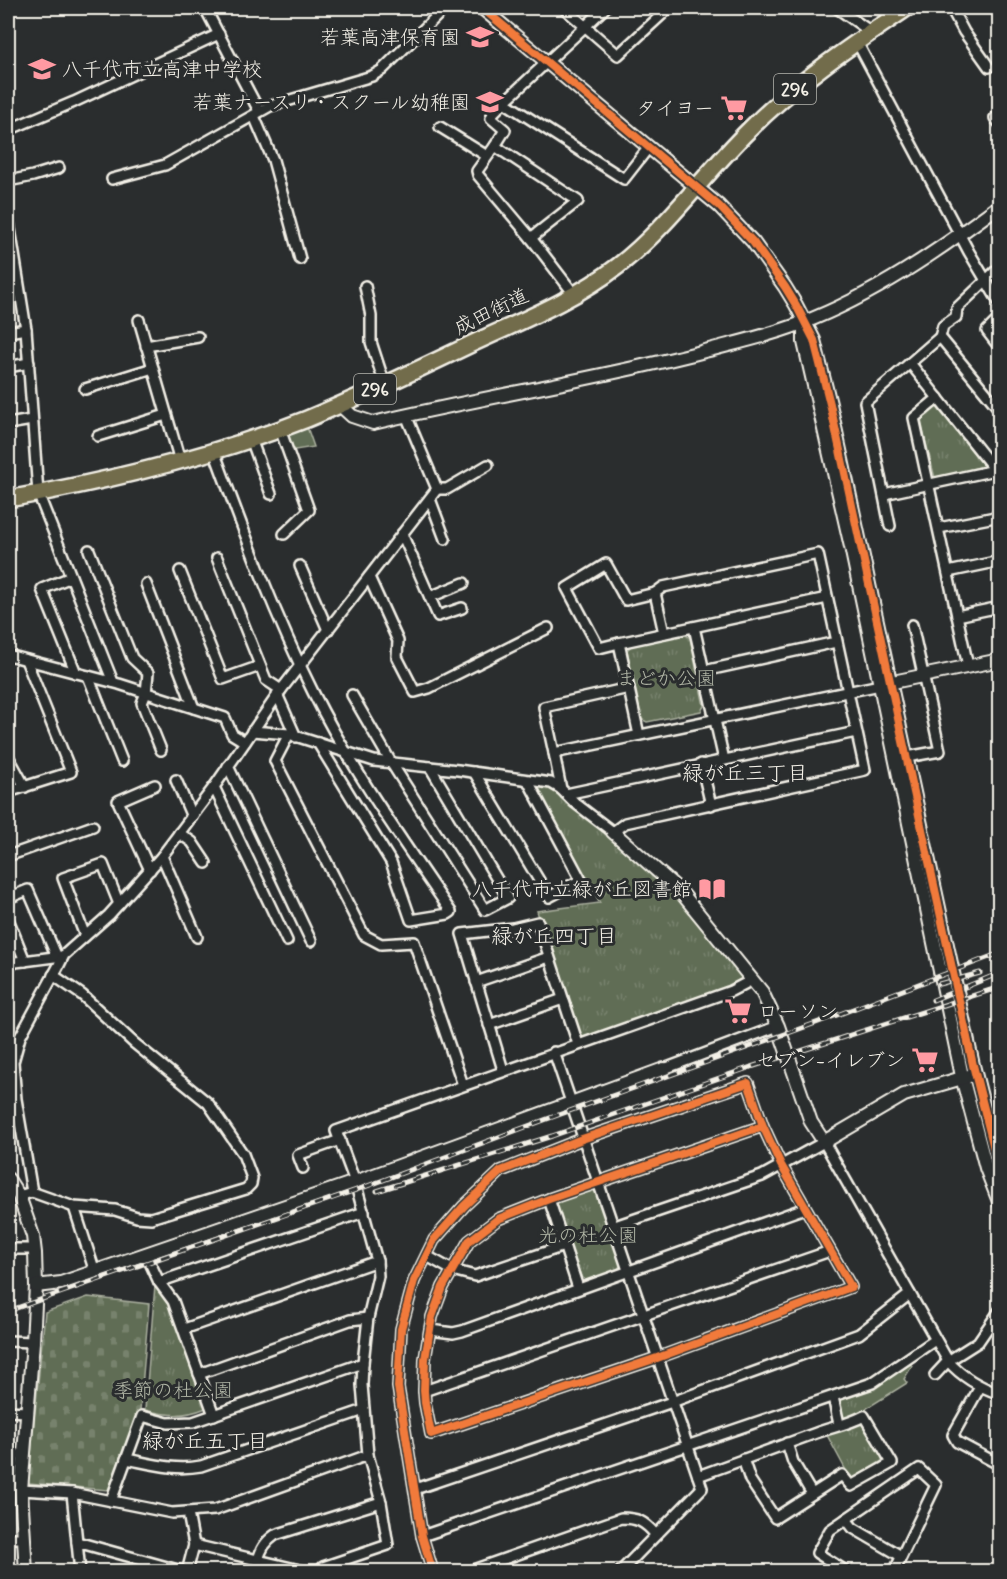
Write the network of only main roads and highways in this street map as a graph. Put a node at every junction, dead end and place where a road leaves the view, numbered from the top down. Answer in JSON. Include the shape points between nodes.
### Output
{"nodes":[{"id":1,"x":907,"y":8,"type":"edge"},
{"id":2,"x":8,"y":499,"type":"edge"}],
"edges":[{"from":1,"to":2,"type":"highway","name":"成田街道","number":"296","via":[[782,100],[750,129],[657,232],[574,294],[385,385],[280,429],[180,461],[74,488]]}]}
